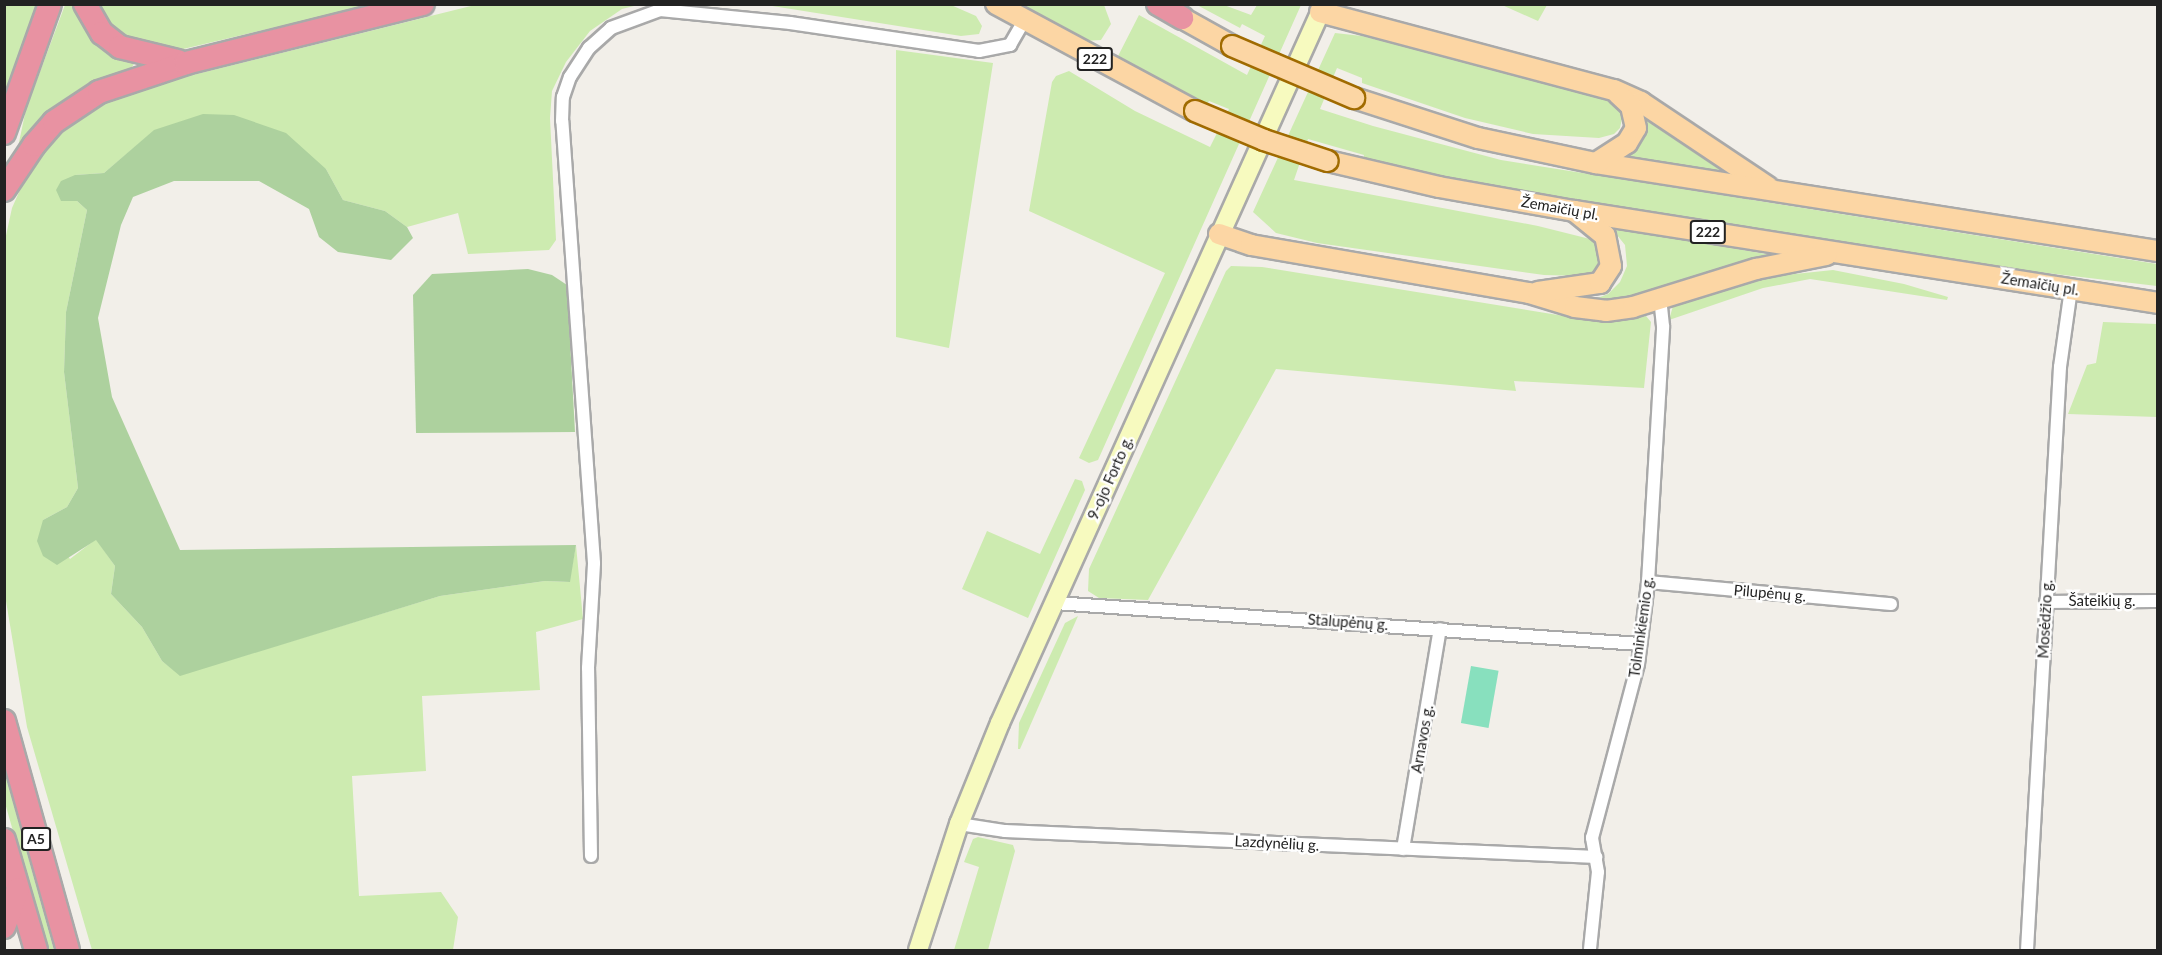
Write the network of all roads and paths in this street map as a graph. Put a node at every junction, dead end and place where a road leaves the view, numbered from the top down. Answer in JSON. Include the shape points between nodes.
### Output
{"nodes":[{"id":1,"x":50,"y":4,"type":"edge"},
{"id":2,"x":85,"y":4,"type":"edge"},
{"id":3,"x":423,"y":4,"type":"edge"},
{"id":4,"x":996,"y":4,"type":"edge"},
{"id":5,"x":1158,"y":4,"type":"edge"},
{"id":6,"x":1322,"y":8,"type":"edge"},
{"id":7,"x":1176,"y":11,"type":"edge"},
{"id":8,"x":1024,"y":21,"type":"junction"},
{"id":9,"x":186,"y":63,"type":"junction"},
{"id":10,"x":1614,"y":90,"type":"junction"},
{"id":11,"x":4,"y":133,"type":"edge"},
{"id":12,"x":1596,"y":163,"type":"junction"},
{"id":13,"x":4,"y":190,"type":"edge"},
{"id":14,"x":1772,"y":190,"type":"junction"},
{"id":15,"x":1574,"y":211,"type":"junction"},
{"id":16,"x":1219,"y":234,"type":"junction"},
{"id":17,"x":2157,"y":251,"type":"edge"},
{"id":18,"x":1841,"y":252,"type":"junction"},
{"id":19,"x":2071,"y":289,"type":"junction"},
{"id":20,"x":1529,"y":293,"type":"junction"},
{"id":21,"x":1660,"y":300,"type":"junction"},
{"id":22,"x":2157,"y":303,"type":"edge"},
{"id":23,"x":1648,"y":582,"type":"junction"},
{"id":24,"x":2157,"y":601,"type":"edge"},
{"id":25,"x":2046,"y":602,"type":"junction"},
{"id":26,"x":1055,"y":603,"type":"junction"},
{"id":27,"x":1891,"y":604,"type":"dead end"},
{"id":28,"x":1440,"y":629,"type":"junction"},
{"id":29,"x":1640,"y":644,"type":"junction"},
{"id":30,"x":4,"y":721,"type":"edge"},
{"id":31,"x":959,"y":824,"type":"junction"},
{"id":32,"x":4,"y":840,"type":"edge"},
{"id":33,"x":1403,"y":849,"type":"junction"},
{"id":34,"x":591,"y":856,"type":"dead end"},
{"id":35,"x":1596,"y":857,"type":"junction"},
{"id":36,"x":18,"y":889,"type":"junction"},
{"id":37,"x":4,"y":927,"type":"edge"},
{"id":38,"x":1590,"y":950,"type":"edge"},
{"id":39,"x":36,"y":951,"type":"edge"},
{"id":40,"x":68,"y":951,"type":"edge"},
{"id":41,"x":918,"y":951,"type":"edge"},
{"id":42,"x":2027,"y":951,"type":"edge"}],
"edges":[{"from":1,"to":11,"type":"highway"},
{"from":2,"to":9,"type":"highway","via":[[102,33],[120,47],[147,57]]},
{"from":3,"to":9,"type":"highway"},
{"from":4,"to":8,"type":"main road","name":"Žemaičių pl.","number":"222"},
{"from":5,"to":7,"type":"highway"},
{"from":6,"to":10,"type":"main road"},
{"from":6,"to":16,"type":"main road","name":"9-ojo Forto g."},
{"from":7,"to":12,"type":"main road","bridge":true,"via":[[1232,46],[1354,98],[1478,138]]},
{"from":8,"to":15,"type":"main road","name":"Žemaičių pl.","number":"222","bridge":true,"via":[[1195,111],[1264,140],[1440,187]]},
{"from":8,"to":34,"type":"street","via":[[1010,45],[978,51],[790,23],[660,10],[611,28],[589,48],[570,77],[563,97],[562,121],[594,563],[588,668]]},
{"from":9,"to":13,"type":"highway","via":[[128,81],[75,106],[34,145]]},
{"from":10,"to":12,"type":"main road","via":[[1631,106],[1636,128],[1627,143]]},
{"from":10,"to":14,"type":"main road","via":[[1641,102]]},
{"from":12,"to":14,"type":"main road"},
{"from":14,"to":17,"type":"main road"},
{"from":15,"to":18,"type":"main road","name":"Žemaičių pl.","number":"222"},
{"from":15,"to":20,"type":"main road","via":[[1605,236],[1611,266],[1600,283]]},
{"from":16,"to":20,"type":"main road","via":[[1251,245]]},
{"from":16,"to":26,"type":"main road","name":"9-ojo Forto g."},
{"from":18,"to":19,"type":"main road","name":"Žemaičių pl.","number":"222"},
{"from":18,"to":21,"type":"main road","via":[[1756,269]]},
{"from":19,"to":22,"type":"main road","name":"Žemaičių pl.","number":"222"},
{"from":19,"to":25,"type":"street","name":"Mosėdžio g.","via":[[2060,368]]},
{"from":20,"to":21,"type":"main road","via":[[1575,307],[1606,311]]},
{"from":21,"to":23,"type":"street","name":"Tolminkiemio g.","via":[[1663,326]]},
{"from":23,"to":27,"type":"street","name":"Pilupėnų g."},
{"from":23,"to":29,"type":"street","name":"Tolminkiemio g."},
{"from":24,"to":25,"type":"street","name":"Šateikių g."},
{"from":25,"to":42,"type":"street","name":"Mosėdžio g."},
{"from":26,"to":28,"type":"street","name":"Stalupėnų g."},
{"from":26,"to":31,"type":"main road","name":"9-ojo Forto g."},
{"from":28,"to":29,"type":"street","name":"Stalupėnų g."},
{"from":28,"to":33,"type":"street","name":"Arnavos g."},
{"from":29,"to":35,"type":"street","name":"Tolminkiemio g.","via":[[1592,838]]},
{"from":30,"to":40,"type":"highway","number":"A5"},
{"from":31,"to":33,"type":"street","name":"Lazdynėlių g.","via":[[1005,831]]},
{"from":31,"to":41,"type":"main road","name":"9-ojo Forto g."},
{"from":32,"to":36,"type":"highway","number":"A5"},
{"from":33,"to":35,"type":"street","name":"Lazdynėlių g."},
{"from":35,"to":38,"type":"street","name":"Tolminkiemio g."},
{"from":36,"to":37,"type":"highway"},
{"from":36,"to":39,"type":"highway","number":"A5"}]}
